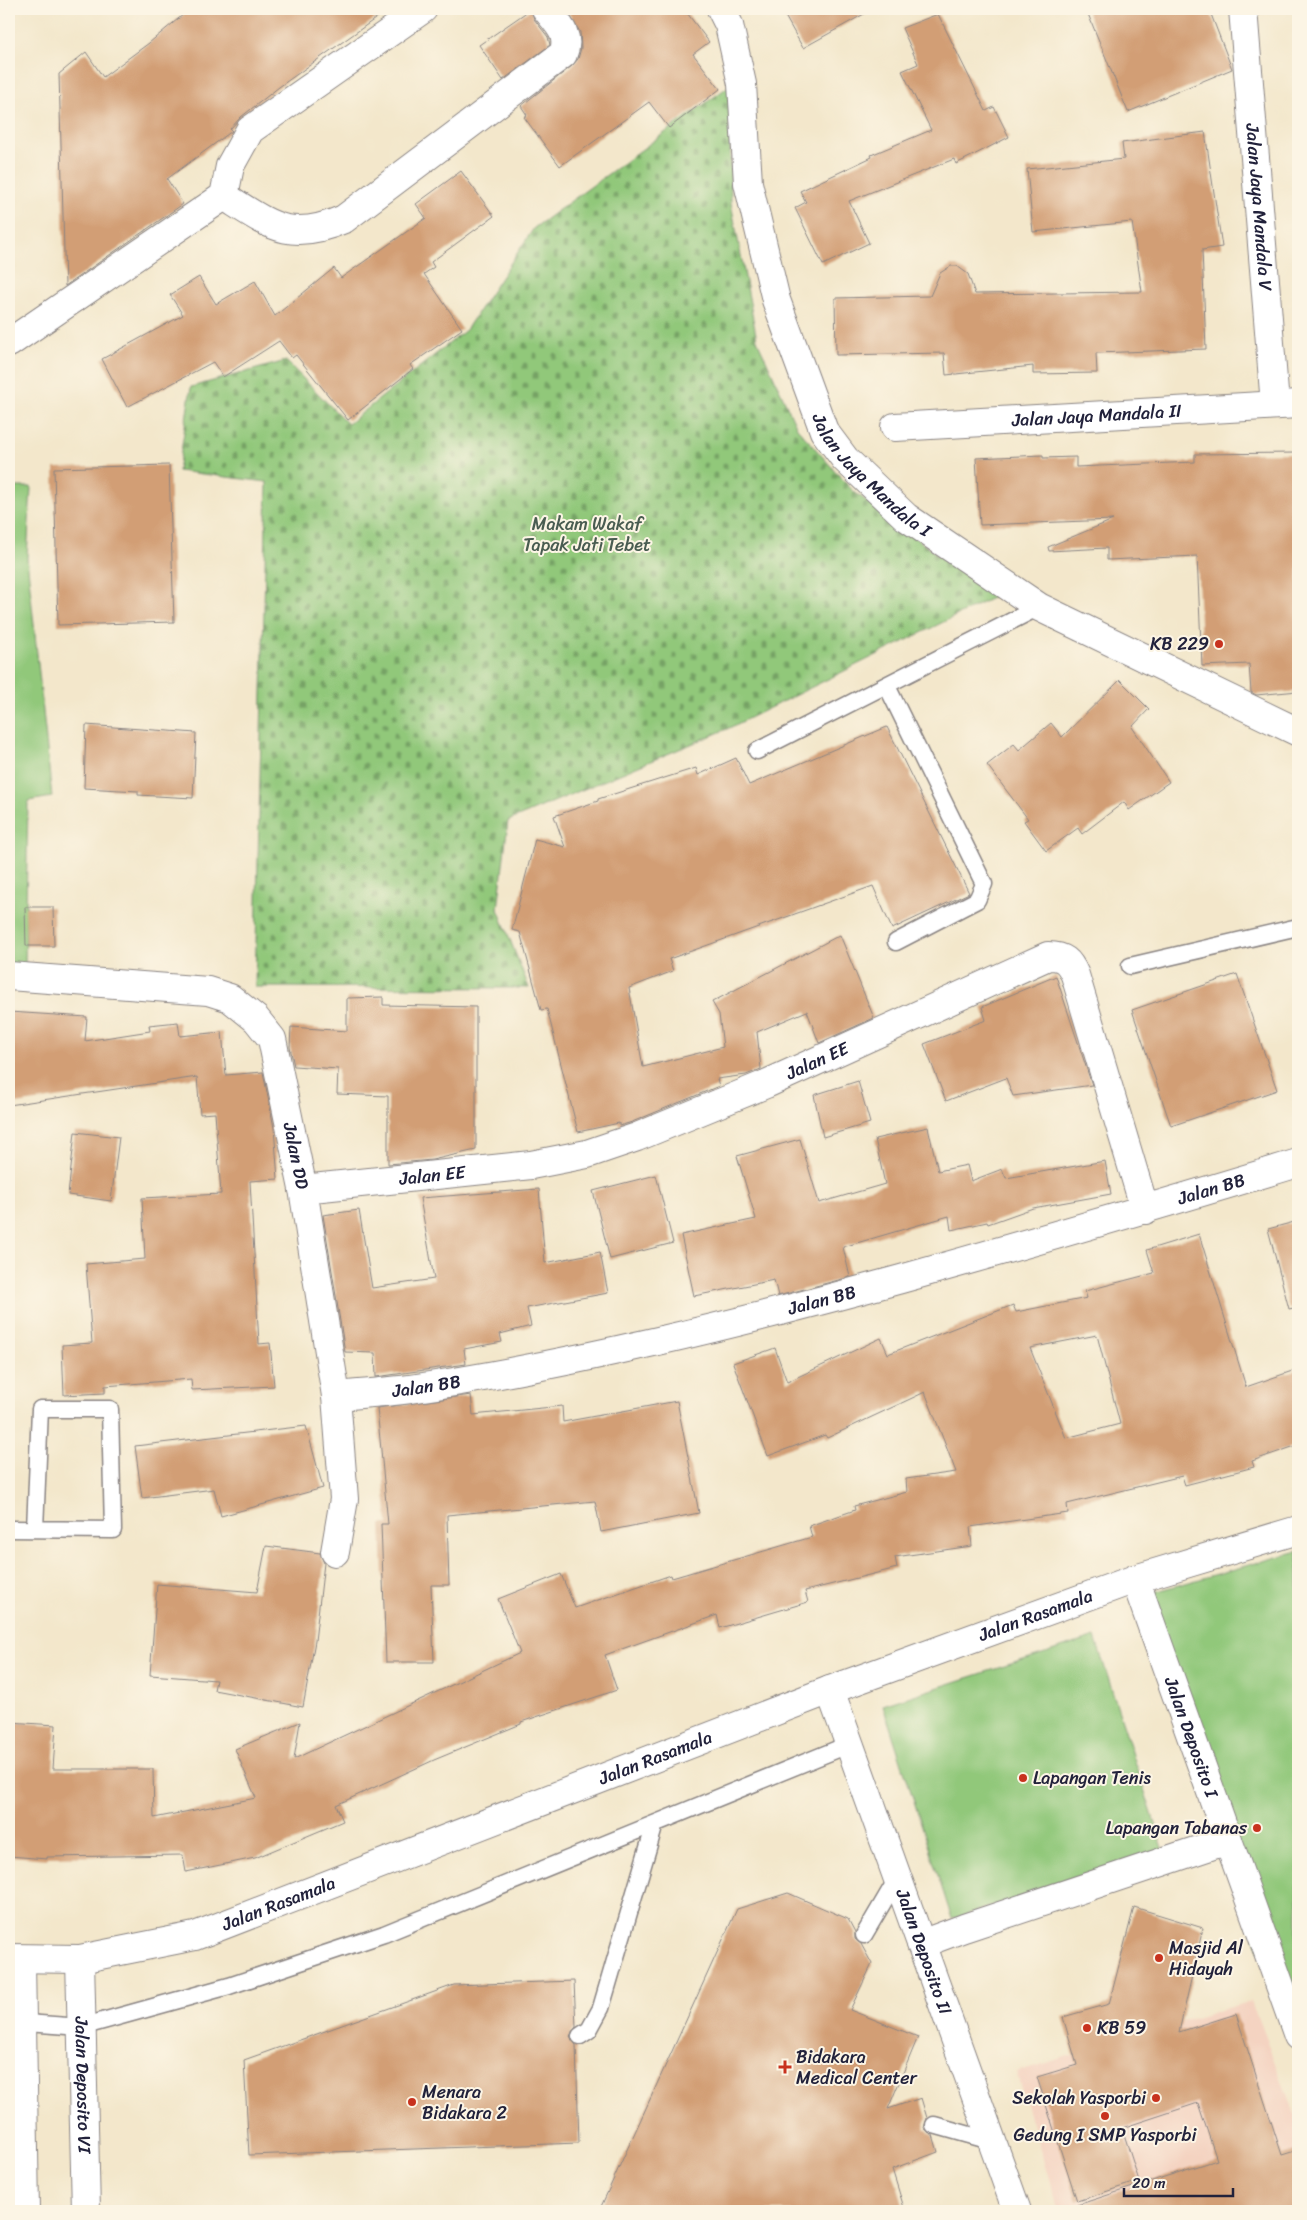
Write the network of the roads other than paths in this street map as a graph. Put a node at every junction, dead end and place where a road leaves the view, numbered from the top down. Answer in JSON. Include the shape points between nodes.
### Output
{"nodes":[{"id":1,"x":423,"y":9,"type":"edge"},
{"id":2,"x":546,"y":9,"type":"edge"},
{"id":3,"x":721,"y":9,"type":"edge"},
{"id":4,"x":1243,"y":9,"type":"edge"},
{"id":5,"x":224,"y":196,"type":"junction"},
{"id":6,"x":9,"y":343,"type":"edge"},
{"id":7,"x":1286,"y":404,"type":"edge"},
{"id":8,"x":895,"y":427,"type":"dead end"},
{"id":9,"x":1039,"y":607,"type":"junction"},
{"id":10,"x":888,"y":686,"type":"junction"},
{"id":11,"x":1298,"y":732,"type":"edge"},
{"id":12,"x":757,"y":751,"type":"dead end"},
{"id":13,"x":1298,"y":928,"type":"edge"},
{"id":14,"x":896,"y":942,"type":"dead end"},
{"id":15,"x":1130,"y":966,"type":"dead end"},
{"id":16,"x":9,"y":976,"type":"edge"},
{"id":17,"x":1298,"y":1163,"type":"edge"},
{"id":18,"x":302,"y":1189,"type":"junction"},
{"id":19,"x":1145,"y":1210,"type":"junction"},
{"id":20,"x":336,"y":1396,"type":"junction"},
{"id":21,"x":9,"y":1529,"type":"edge"},
{"id":22,"x":35,"y":1529,"type":"junction"},
{"id":23,"x":1298,"y":1530,"type":"edge"},
{"id":24,"x":335,"y":1552,"type":"dead end"},
{"id":25,"x":1135,"y":1579,"type":"junction"},
{"id":26,"x":830,"y":1690,"type":"junction"},
{"id":27,"x":850,"y":1744,"type":"junction"},
{"id":28,"x":655,"y":1824,"type":"junction"},
{"id":29,"x":1228,"y":1840,"type":"junction"},
{"id":30,"x":898,"y":1877,"type":"junction"},
{"id":31,"x":864,"y":1935,"type":"dead end"},
{"id":32,"x":922,"y":1944,"type":"junction"},
{"id":33,"x":15,"y":1959,"type":"edge"},
{"id":34,"x":80,"y":1960,"type":"junction"},
{"id":35,"x":15,"y":2023,"type":"edge"},
{"id":36,"x":81,"y":2026,"type":"junction"},
{"id":37,"x":580,"y":2036,"type":"dead end"},
{"id":38,"x":1298,"y":2036,"type":"edge"},
{"id":39,"x":934,"y":2125,"type":"dead end"},
{"id":40,"x":991,"y":2141,"type":"junction"},
{"id":41,"x":25,"y":2211,"type":"edge"},
{"id":42,"x":86,"y":2211,"type":"edge"},
{"id":43,"x":1017,"y":2211,"type":"edge"}],
"edges":[{"from":1,"to":5,"type":"street","via":[[250,130],[230,166]]},
{"from":2,"to":5,"type":"street","via":[[568,44],[563,54],[344,219],[323,228],[298,231],[271,226]]},
{"from":3,"to":9,"type":"street","name":"Jalan Jaya Mandala I","via":[[730,25],[742,84],[748,182],[776,300],[824,431],[844,459],[906,516]]},
{"from":4,"to":7,"type":"street","name":"Jalan Jaya Mandala V"},
{"from":5,"to":6,"type":"street"},
{"from":7,"to":8,"type":"street","name":"Jalan Jaya Mandala II"},
{"from":9,"to":10,"type":"lane"},
{"from":9,"to":11,"type":"street","name":"Jalan Jaya Mandala I"},
{"from":10,"to":12,"type":"lane"},
{"from":10,"to":14,"type":"lane","via":[[984,884],[977,900]]},
{"from":13,"to":15,"type":"lane"},
{"from":16,"to":18,"type":"street","name":"Jalan DD","via":[[208,991],[230,998],[256,1019],[272,1040]]},
{"from":17,"to":19,"type":"street","name":"Jalan BB"},
{"from":18,"to":19,"type":"street","name":"Jalan EE","via":[[531,1165],[587,1154],[638,1137],[766,1084],[1048,956],[1059,956],[1069,962],[1075,974]]},
{"from":18,"to":20,"type":"street","name":"Jalan DD"},
{"from":19,"to":20,"type":"street","name":"Jalan BB","via":[[806,1305],[650,1343],[409,1389]]},
{"from":20,"to":24,"type":"street","name":"Jalan DD","via":[[344,1499]]},
{"from":21,"to":22,"type":"lane"},
{"from":22,"to":22,"type":"lane","via":[[113,1530],[110,1409],[40,1409]]},
{"from":23,"to":25,"type":"street","name":"Jalan Rasamala"},
{"from":25,"to":26,"type":"street","name":"Jalan Rasamala"},
{"from":25,"to":29,"type":"street","name":"Jalan Deposito I"},
{"from":26,"to":27,"type":"street","name":"Jalan Deposito II"},
{"from":26,"to":34,"type":"street","name":"Jalan Rasamala","via":[[195,1936]]},
{"from":27,"to":28,"type":"lane"},
{"from":27,"to":30,"type":"street","name":"Jalan Deposito II"},
{"from":28,"to":36,"type":"lane","via":[[384,1934],[229,1986]]},
{"from":28,"to":37,"type":"lane","via":[[601,2008],[589,2030]]},
{"from":29,"to":32,"type":"street"},
{"from":29,"to":38,"type":"street","name":"Jalan Deposito I"},
{"from":30,"to":31,"type":"lane"},
{"from":30,"to":32,"type":"street","name":"Jalan Deposito II"},
{"from":32,"to":40,"type":"street","name":"Jalan Deposito II"},
{"from":33,"to":34,"type":"street","name":"Jalan Rasamala"},
{"from":33,"to":35,"type":"street"},
{"from":34,"to":36,"type":"street","name":"Jalan Deposito VI"},
{"from":35,"to":36,"type":"lane"},
{"from":35,"to":41,"type":"street"},
{"from":36,"to":42,"type":"street","name":"Jalan Deposito VI"},
{"from":39,"to":40,"type":"lane"},
{"from":40,"to":43,"type":"street","name":"Jalan Deposito II"}]}
